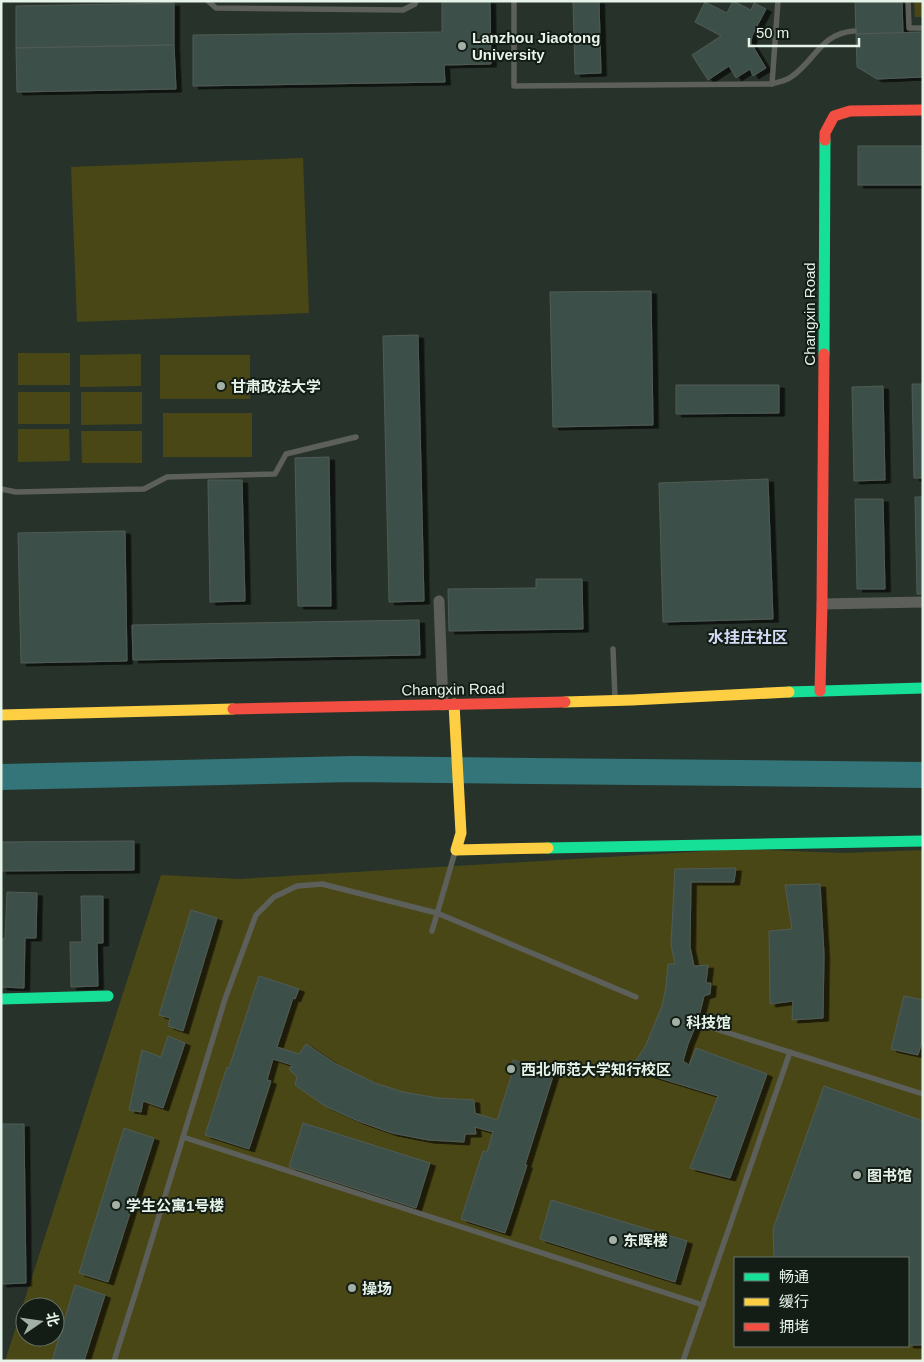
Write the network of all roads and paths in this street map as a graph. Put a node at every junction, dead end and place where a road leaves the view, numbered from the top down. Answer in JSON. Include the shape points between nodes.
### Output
{"nodes":[{"id":1,"x":208,"y":1,"type":"edge"},
{"id":2,"x":416,"y":1,"type":"edge"},
{"id":3,"x":514,"y":1,"type":"edge"},
{"id":4,"x":778,"y":1,"type":"edge"},
{"id":5,"x":908,"y":1,"type":"edge"},
{"id":6,"x":923,"y":28,"type":"edge"},
{"id":7,"x":854,"y":31,"type":"dead end"},
{"id":8,"x":772,"y":84,"type":"junction"},
{"id":9,"x":923,"y":110,"type":"edge"},
{"id":10,"x":356,"y":436,"type":"dead end"},
{"id":11,"x":1,"y":489,"type":"edge"},
{"id":12,"x":439,"y":601,"type":"dead end"},
{"id":13,"x":923,"y":602,"type":"edge"},
{"id":14,"x":822,"y":604,"type":"junction"},
{"id":15,"x":613,"y":649,"type":"dead end"},
{"id":16,"x":923,"y":688,"type":"edge"},
{"id":17,"x":820,"y":690,"type":"junction"},
{"id":18,"x":615,"y":700,"type":"junction"},
{"id":19,"x":448,"y":704,"type":"junction"},
{"id":20,"x":1,"y":715,"type":"edge"},
{"id":21,"x":923,"y":841,"type":"edge"},
{"id":22,"x":456,"y":850,"type":"junction"},
{"id":23,"x":438,"y":913,"type":"junction"},
{"id":24,"x":432,"y":930,"type":"dead end"},
{"id":25,"x":108,"y":996,"type":"dead end"},
{"id":26,"x":636,"y":997,"type":"dead end"},
{"id":27,"x":1,"y":999,"type":"edge"},
{"id":28,"x":704,"y":1025,"type":"dead end"},
{"id":29,"x":790,"y":1052,"type":"junction"},
{"id":30,"x":923,"y":1094,"type":"edge"},
{"id":31,"x":184,"y":1137,"type":"junction"},
{"id":32,"x":703,"y":1304,"type":"junction"},
{"id":33,"x":114,"y":1361,"type":"edge"},
{"id":34,"x":684,"y":1361,"type":"edge"}],
"edges":[{"from":1,"to":2,"type":"lane","via":[[216,8],[403,10]]},
{"from":3,"to":8,"type":"lane","via":[[514,86]]},
{"from":4,"to":8,"type":"lane"},
{"from":5,"to":6,"type":"lane","via":[[907,28]]},
{"from":7,"to":8,"type":"lane","via":[[828,39],[790,78]]},
{"from":9,"to":14,"type":"street","name":"Changxin Road","via":[[850,111],[834,116],[825,133]]},
{"from":10,"to":11,"type":"lane","via":[[286,454],[275,474],[167,477],[144,489],[16,492]]},
{"from":12,"to":19,"type":"street"},
{"from":13,"to":14,"type":"street"},
{"from":14,"to":17,"type":"street","name":"Changxin Road"},
{"from":15,"to":18,"type":"lane"},
{"from":16,"to":17,"type":"street"},
{"from":17,"to":18,"type":"street","name":"Changxin Road"},
{"from":18,"to":19,"type":"street","name":"Changxin Road"},
{"from":19,"to":20,"type":"street","name":"Changxin Road"},
{"from":19,"to":22,"type":"street","via":[[457,755],[461,833]]},
{"from":21,"to":22,"type":"street"},
{"from":22,"to":23,"type":"lane"},
{"from":23,"to":24,"type":"lane"},
{"from":23,"to":26,"type":"lane"},
{"from":23,"to":31,"type":"lane","via":[[322,884],[297,886],[274,897],[256,915],[225,999]]},
{"from":25,"to":27,"type":"street"},
{"from":28,"to":29,"type":"lane"},
{"from":29,"to":30,"type":"lane"},
{"from":29,"to":32,"type":"lane"},
{"from":31,"to":32,"type":"lane"},
{"from":31,"to":33,"type":"lane"},
{"from":32,"to":34,"type":"lane"}]}
